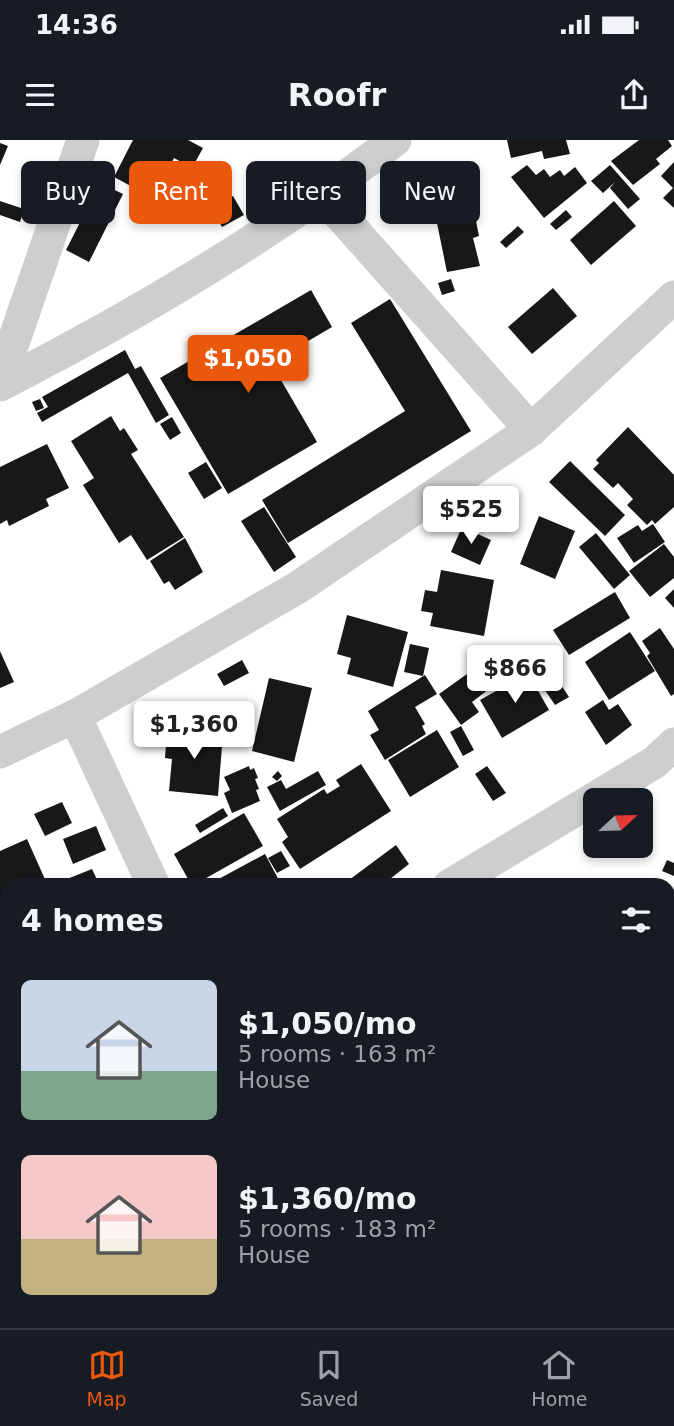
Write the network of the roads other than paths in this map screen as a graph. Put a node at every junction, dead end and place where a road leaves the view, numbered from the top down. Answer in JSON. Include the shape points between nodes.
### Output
{"nodes":[{"id":1,"x":83,"y":140,"type":"edge"},
{"id":2,"x":395,"y":140,"type":"edge"},
{"id":3,"x":366,"y":163,"type":"edge"},
{"id":4,"x":280,"y":224,"type":"edge"},
{"id":5,"x":348,"y":224,"type":"edge"},
{"id":6,"x":674,"y":297,"type":"edge"},
{"id":7,"x":0,"y":383,"type":"edge"},
{"id":8,"x":531,"y":430,"type":"junction"},
{"id":9,"x":75,"y":716,"type":"junction"},
{"id":10,"x":0,"y":752,"type":"edge"},
{"id":11,"x":668,"y":757,"type":"edge"},
{"id":12,"x":150,"y":878,"type":"edge"},
{"id":13,"x":463,"y":878,"type":"edge"}],
"edges":[{"from":1,"to":7,"type":"street"},
{"from":2,"to":3,"type":"street"},
{"from":4,"to":7,"type":"street","via":[[104,332]]},
{"from":5,"to":8,"type":"street"},
{"from":6,"to":8,"type":"street"},
{"from":8,"to":9,"type":"street","via":[[297,589]]},
{"from":9,"to":10,"type":"street"},
{"from":9,"to":12,"type":"street"},
{"from":11,"to":13,"type":"street"}]}
